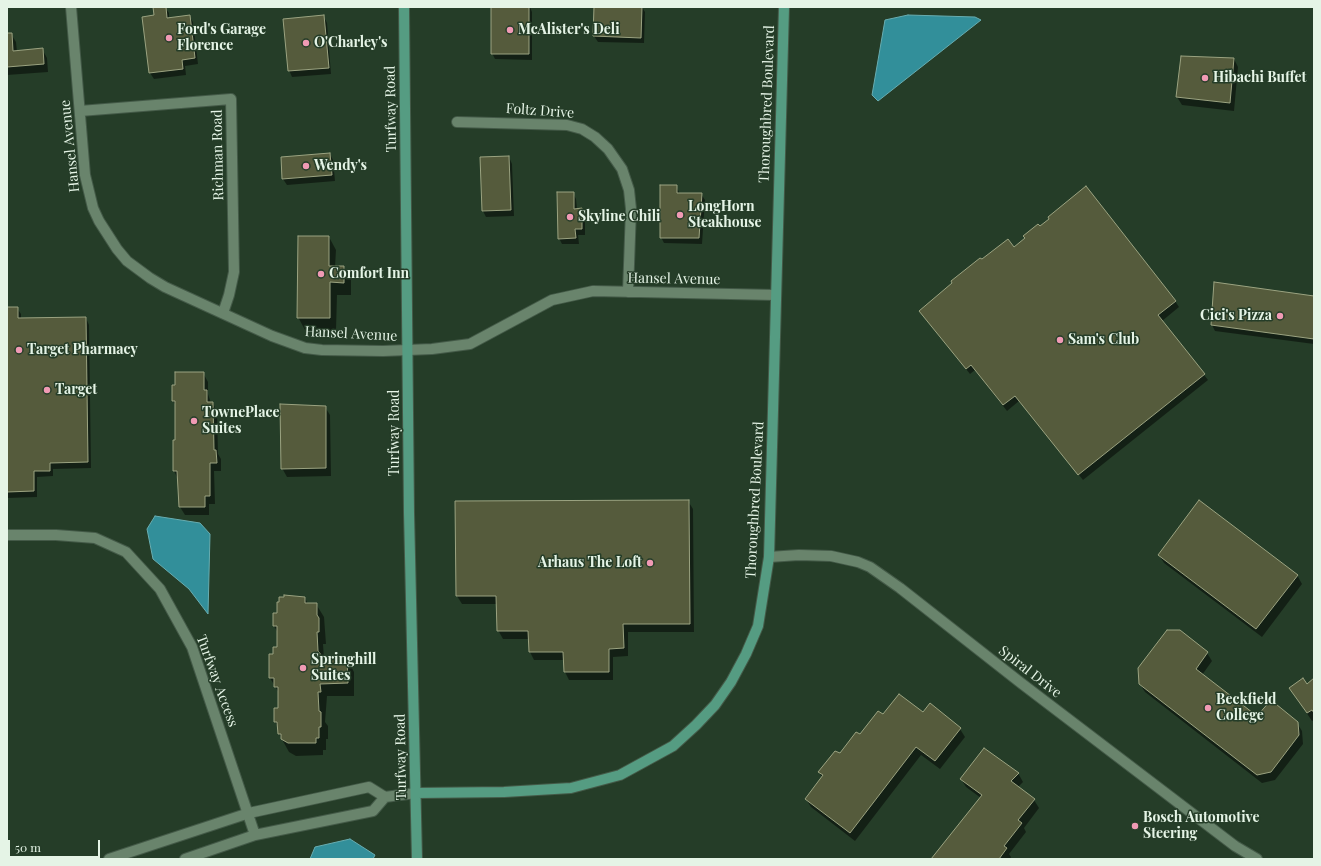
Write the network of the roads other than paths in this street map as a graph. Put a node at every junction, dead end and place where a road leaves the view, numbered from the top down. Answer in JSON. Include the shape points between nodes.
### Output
{"nodes":[{"id":1,"x":71,"y":7,"type":"edge"},
{"id":2,"x":404,"y":7,"type":"edge"},
{"id":3,"x":784,"y":7,"type":"edge"},
{"id":4,"x":80,"y":111,"type":"junction"},
{"id":5,"x":457,"y":122,"type":"dead end"},
{"id":6,"x":628,"y":292,"type":"junction"},
{"id":7,"x":776,"y":296,"type":"junction"},
{"id":8,"x":222,"y":313,"type":"junction"},
{"id":9,"x":408,"y":350,"type":"junction"},
{"id":10,"x":7,"y":535,"type":"edge"},
{"id":11,"x":769,"y":557,"type":"junction"},
{"id":12,"x":416,"y":793,"type":"junction"},
{"id":13,"x":385,"y":797,"type":"junction"},
{"id":14,"x":248,"y":813,"type":"junction"},
{"id":15,"x":255,"y":835,"type":"junction"},
{"id":16,"x":109,"y":859,"type":"edge"},
{"id":17,"x":185,"y":859,"type":"edge"},
{"id":18,"x":417,"y":859,"type":"edge"},
{"id":19,"x":1257,"y":859,"type":"edge"}],
"edges":[{"from":1,"to":4,"type":"street","name":"Hansel Avenue"},
{"from":2,"to":9,"type":"main road","name":"Turfway Road"},
{"from":3,"to":7,"type":"main road","name":"Thoroughbred Boulevard"},
{"from":4,"to":8,"type":"street","name":"Hansel Avenue","via":[[85,175],[89,193],[99,221],[117,249],[127,261],[155,281]]},
{"from":4,"to":8,"type":"street","name":"Richman Road","via":[[231,99],[234,272]]},
{"from":5,"to":6,"type":"street","name":"Foltz Drive","via":[[567,125],[582,129],[608,149],[622,169],[629,190],[631,209]]},
{"from":6,"to":7,"type":"street","name":"Hansel Avenue"},
{"from":6,"to":9,"type":"street","name":"Hansel Avenue","via":[[593,291],[552,300],[470,344]]},
{"from":7,"to":11,"type":"main road","name":"Thoroughbred Boulevard"},
{"from":8,"to":9,"type":"street","name":"Hansel Avenue","via":[[305,348]]},
{"from":9,"to":12,"type":"main road","name":"Turfway Road","via":[[409,520]]},
{"from":10,"to":14,"type":"street","name":"Turfway Access","via":[[95,538],[126,552],[160,590],[192,647]]},
{"from":11,"to":12,"type":"main road","name":"Thoroughbred Boulevard","via":[[758,626],[746,654],[715,705],[673,746],[620,775],[571,788]]},
{"from":11,"to":19,"type":"street","name":"Spiral Drive","via":[[831,556],[858,562],[870,568],[900,588],[1235,846]]},
{"from":12,"to":13,"type":"street"},
{"from":12,"to":18,"type":"main road","name":"Turfway Road"},
{"from":13,"to":14,"type":"street","via":[[369,787]]},
{"from":13,"to":15,"type":"street","via":[[374,811]]},
{"from":14,"to":15,"type":"street","name":"Turfway Access"},
{"from":14,"to":16,"type":"street"},
{"from":15,"to":17,"type":"street"}]}
